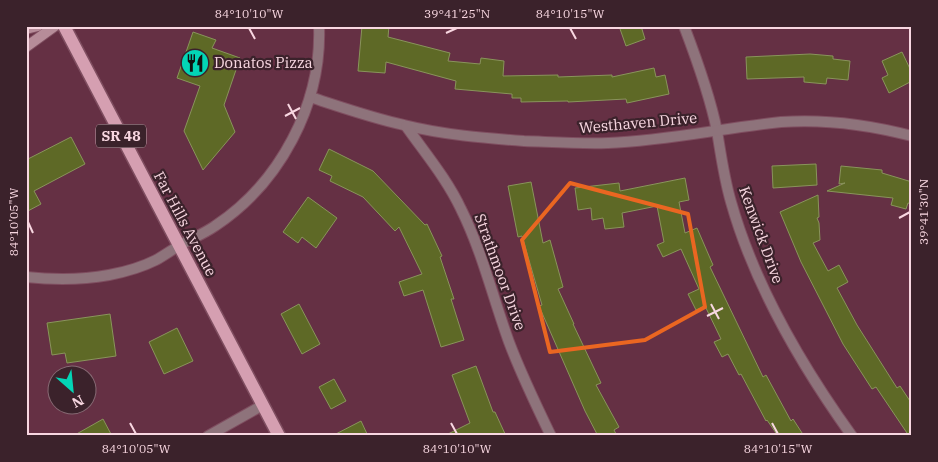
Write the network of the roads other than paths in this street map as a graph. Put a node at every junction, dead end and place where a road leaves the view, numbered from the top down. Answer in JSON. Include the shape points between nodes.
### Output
{"nodes":[{"id":1,"x":38,"y":26,"type":"edge"},
{"id":2,"x":54,"y":26,"type":"edge"},
{"id":3,"x":64,"y":26,"type":"edge"},
{"id":4,"x":319,"y":26,"type":"edge"},
{"id":5,"x":684,"y":26,"type":"edge"},
{"id":6,"x":26,"y":29,"type":"edge"},
{"id":7,"x":26,"y":47,"type":"edge"},
{"id":8,"x":310,"y":97,"type":"junction"},
{"id":9,"x":406,"y":126,"type":"junction"},
{"id":10,"x":717,"y":130,"type":"junction"},
{"id":11,"x":912,"y":136,"type":"edge"},
{"id":12,"x":178,"y":246,"type":"junction"},
{"id":13,"x":26,"y":277,"type":"edge"},
{"id":14,"x":263,"y":406,"type":"junction"},
{"id":15,"x":208,"y":436,"type":"edge"},
{"id":16,"x":279,"y":436,"type":"edge"},
{"id":17,"x":551,"y":436,"type":"edge"},
{"id":18,"x":852,"y":436,"type":"edge"}],
"edges":[{"from":1,"to":6,"type":"main road"},
{"from":2,"to":7,"type":"main road"},
{"from":3,"to":12,"type":"main road","name":"Far Hills Avenue","number":"SR 48"},
{"from":4,"to":8,"type":"street","via":[[317,66]]},
{"from":5,"to":10,"type":"street","name":"Kenwick Drive"},
{"from":8,"to":9,"type":"street","name":"Westhaven Drive"},
{"from":8,"to":12,"type":"street","via":[[280,161],[266,180],[215,226]]},
{"from":9,"to":10,"type":"street","name":"Westhaven Drive","via":[[487,138],[566,143],[666,138]]},
{"from":9,"to":17,"type":"street","name":"Strathmoor Drive","via":[[461,208],[510,344]]},
{"from":10,"to":11,"type":"street","name":"Westhaven Drive","via":[[782,122],[822,122]]},
{"from":10,"to":18,"type":"street","name":"Kenwick Drive","via":[[721,165],[731,203],[768,297],[820,392]]},
{"from":12,"to":13,"type":"street","via":[[156,260],[110,275],[79,279]]},
{"from":12,"to":14,"type":"main road","name":"Far Hills Avenue","number":"SR 48"},
{"from":14,"to":15,"type":"street"},
{"from":14,"to":16,"type":"main road","name":"Far Hills Avenue","number":"SR 48"}]}
